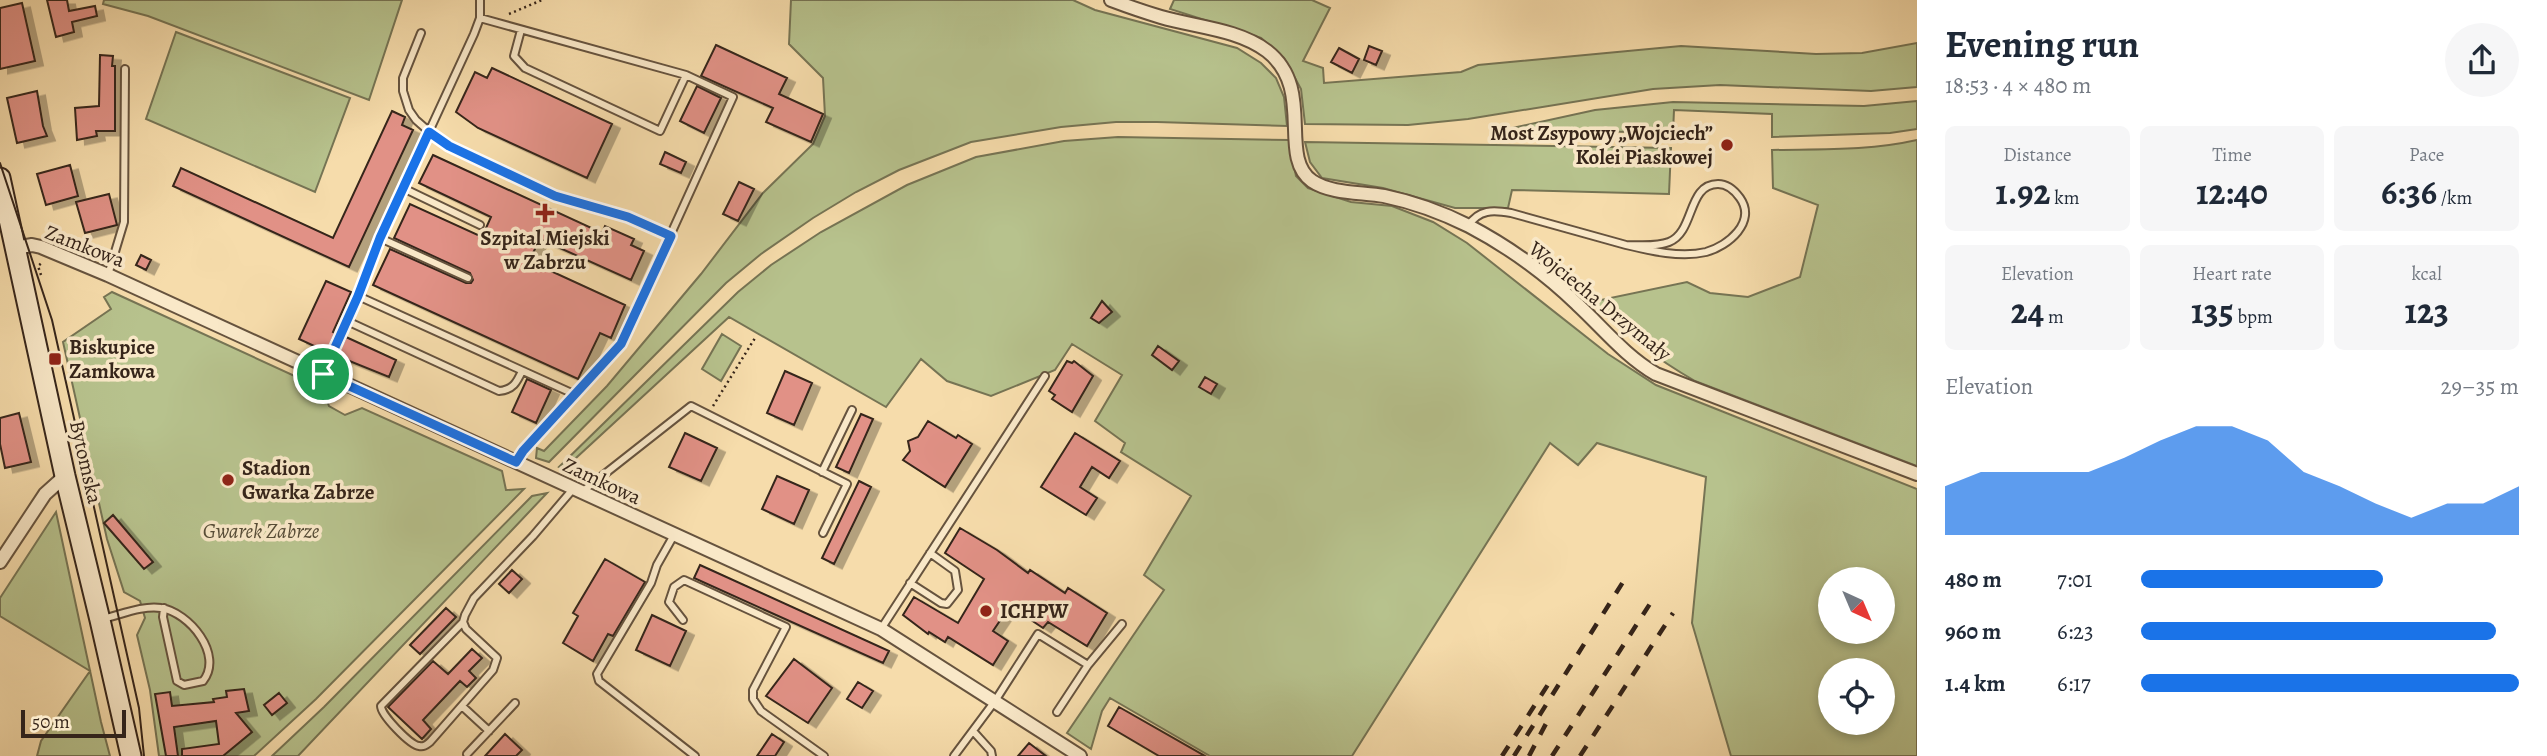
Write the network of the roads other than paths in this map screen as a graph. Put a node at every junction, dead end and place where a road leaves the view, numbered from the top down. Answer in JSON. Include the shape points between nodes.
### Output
{"nodes":[{"id":1,"x":480,"y":0,"type":"edge"},
{"id":2,"x":1111,"y":0,"type":"edge"},
{"id":3,"x":480,"y":18,"type":"junction"},
{"id":4,"x":521,"y":30,"type":"junction"},
{"id":5,"x":421,"y":33,"type":"dead end"},
{"id":6,"x":125,"y":69,"type":"dead end"},
{"id":7,"x":686,"y":75,"type":"junction"},
{"id":8,"x":429,"y":132,"type":"junction"},
{"id":9,"x":0,"y":178,"type":"edge"},
{"id":10,"x":403,"y":188,"type":"junction"},
{"id":11,"x":4,"y":219,"type":"edge"},
{"id":12,"x":480,"y":225,"type":"dead end"},
{"id":13,"x":1468,"y":226,"type":"junction"},
{"id":14,"x":671,"y":236,"type":"junction"},
{"id":15,"x":380,"y":238,"type":"junction"},
{"id":16,"x":1626,"y":245,"type":"junction"},
{"id":17,"x":15,"y":248,"type":"junction"},
{"id":18,"x":108,"y":275,"type":"junction"},
{"id":19,"x":468,"y":278,"type":"dead end"},
{"id":20,"x":358,"y":296,"type":"junction"},
{"id":21,"x":347,"y":321,"type":"junction"},
{"id":22,"x":522,"y":371,"type":"junction"},
{"id":23,"x":323,"y":374,"type":"junction"},
{"id":24,"x":1045,"y":376,"type":"dead end"},
{"id":25,"x":576,"y":395,"type":"junction"},
{"id":26,"x":852,"y":410,"type":"dead end"},
{"id":27,"x":516,"y":462,"type":"junction"},
{"id":28,"x":822,"y":472,"type":"junction"},
{"id":29,"x":1917,"y":474,"type":"edge"},
{"id":30,"x":65,"y":476,"type":"junction"},
{"id":31,"x":577,"y":490,"type":"junction"},
{"id":32,"x":823,"y":533,"type":"dead end"},
{"id":33,"x":674,"y":535,"type":"junction"},
{"id":34,"x":930,"y":553,"type":"junction"},
{"id":35,"x":0,"y":562,"type":"edge"},
{"id":36,"x":910,"y":583,"type":"junction"},
{"id":37,"x":164,"y":608,"type":"junction"},
{"id":38,"x":100,"y":620,"type":"junction"},
{"id":39,"x":683,"y":620,"type":"dead end"},
{"id":40,"x":463,"y":622,"type":"junction"},
{"id":41,"x":1122,"y":624,"type":"dead end"},
{"id":42,"x":881,"y":629,"type":"junction"},
{"id":43,"x":1088,"y":665,"type":"junction"},
{"id":44,"x":995,"y":701,"type":"junction"},
{"id":45,"x":515,"y":703,"type":"dead end"},
{"id":46,"x":463,"y":706,"type":"junction"},
{"id":47,"x":1057,"y":712,"type":"dead end"},
{"id":48,"x":489,"y":731,"type":"junction"},
{"id":49,"x":973,"y":731,"type":"junction"},
{"id":50,"x":467,"y":754,"type":"edge"},
{"id":51,"x":1073,"y":754,"type":"edge"},
{"id":52,"x":131,"y":756,"type":"edge"},
{"id":53,"x":695,"y":756,"type":"edge"},
{"id":54,"x":824,"y":756,"type":"edge"},
{"id":55,"x":954,"y":756,"type":"edge"},
{"id":56,"x":992,"y":756,"type":"edge"}],
"edges":[{"from":1,"to":3,"type":"lane"},
{"from":2,"to":13,"type":"street","name":"Wojciecha Drzymały","via":[[1236,36],[1279,62],[1293,92],[1298,160],[1311,180],[1323,187],[1410,203]]},
{"from":3,"to":4,"type":"lane"},
{"from":3,"to":8,"type":"lane"},
{"from":4,"to":7,"type":"lane"},
{"from":4,"to":7,"type":"lane","via":[[514,56],[524,68],[660,131]]},
{"from":5,"to":8,"type":"lane","via":[[403,78],[404,91],[409,110]]},
{"from":6,"to":18,"type":"lane","via":[[124,222]]},
{"from":7,"to":14,"type":"lane","via":[[733,97]]},
{"from":8,"to":10,"type":"lane"},
{"from":8,"to":14,"type":"lane","via":[[555,196],[628,217]]},
{"from":9,"to":11,"type":"street","name":"Bytomska"},
{"from":10,"to":12,"type":"lane"},
{"from":10,"to":15,"type":"lane"},
{"from":11,"to":17,"type":"street","name":"Bytomska"},
{"from":13,"to":16,"type":"lane","via":[[1479,214],[1497,211]]},
{"from":13,"to":29,"type":"street","name":"Wojciecha Drzymały","via":[[1551,281],[1629,355],[1656,374]]},
{"from":14,"to":25,"type":"lane","via":[[621,344]]},
{"from":15,"to":19,"type":"lane"},
{"from":15,"to":20,"type":"lane"},
{"from":16,"to":16,"type":"lane","via":[[1666,253],[1716,249],[1743,224],[1743,202],[1727,187],[1707,186],[1676,238],[1653,245]]},
{"from":17,"to":18,"type":"street","name":"Zamkowa","via":[[41,247]]},
{"from":17,"to":30,"type":"street","name":"Bytomska"},
{"from":18,"to":23,"type":"street","name":"Zamkowa"},
{"from":20,"to":21,"type":"lane"},
{"from":20,"to":22,"type":"lane"},
{"from":21,"to":22,"type":"lane","via":[[499,391],[513,387]]},
{"from":21,"to":23,"type":"lane"},
{"from":22,"to":25,"type":"lane"},
{"from":23,"to":27,"type":"street","name":"Zamkowa"},
{"from":24,"to":34,"type":"lane"},
{"from":25,"to":27,"type":"lane"},
{"from":26,"to":28,"type":"lane"},
{"from":27,"to":31,"type":"street","name":"Zamkowa"},
{"from":28,"to":31,"type":"lane","via":[[691,406]]},
{"from":28,"to":32,"type":"lane","via":[[847,484]]},
{"from":30,"to":35,"type":"street","via":[[45,494]]},
{"from":30,"to":38,"type":"street","name":"Bytomska"},
{"from":31,"to":33,"type":"street","name":"Zamkowa"},
{"from":31,"to":40,"type":"lane","via":[[474,598]]},
{"from":33,"to":42,"type":"street","name":"Zamkowa"},
{"from":33,"to":53,"type":"lane","via":[[652,583],[597,674],[599,681]]},
{"from":34,"to":36,"type":"lane"},
{"from":34,"to":36,"type":"lane","via":[[955,571],[958,590],[947,604]]},
{"from":36,"to":42,"type":"lane"},
{"from":37,"to":37,"type":"lane","via":[[187,622],[204,643],[211,668],[203,681],[184,685],[177,681]]},
{"from":37,"to":38,"type":"lane"},
{"from":38,"to":52,"type":"street","name":"Bytomska"},
{"from":39,"to":54,"type":"lane","via":[[669,602],[674,587],[684,580],[786,627],[753,690],[753,699],[761,711]]},
{"from":40,"to":46,"type":"lane","via":[[497,658],[493,670]]},
{"from":40,"to":46,"type":"lane","via":[[380,710],[420,746],[430,743]]},
{"from":41,"to":43,"type":"lane"},
{"from":42,"to":44,"type":"street","name":"Zamkowa"},
{"from":43,"to":44,"type":"lane","via":[[1038,634]]},
{"from":43,"to":47,"type":"lane"},
{"from":44,"to":49,"type":"lane"},
{"from":44,"to":51,"type":"street","name":"Zamkowa"},
{"from":45,"to":48,"type":"lane"},
{"from":46,"to":48,"type":"lane"},
{"from":48,"to":50,"type":"lane"},
{"from":49,"to":55,"type":"lane"},
{"from":49,"to":56,"type":"lane"}]}
